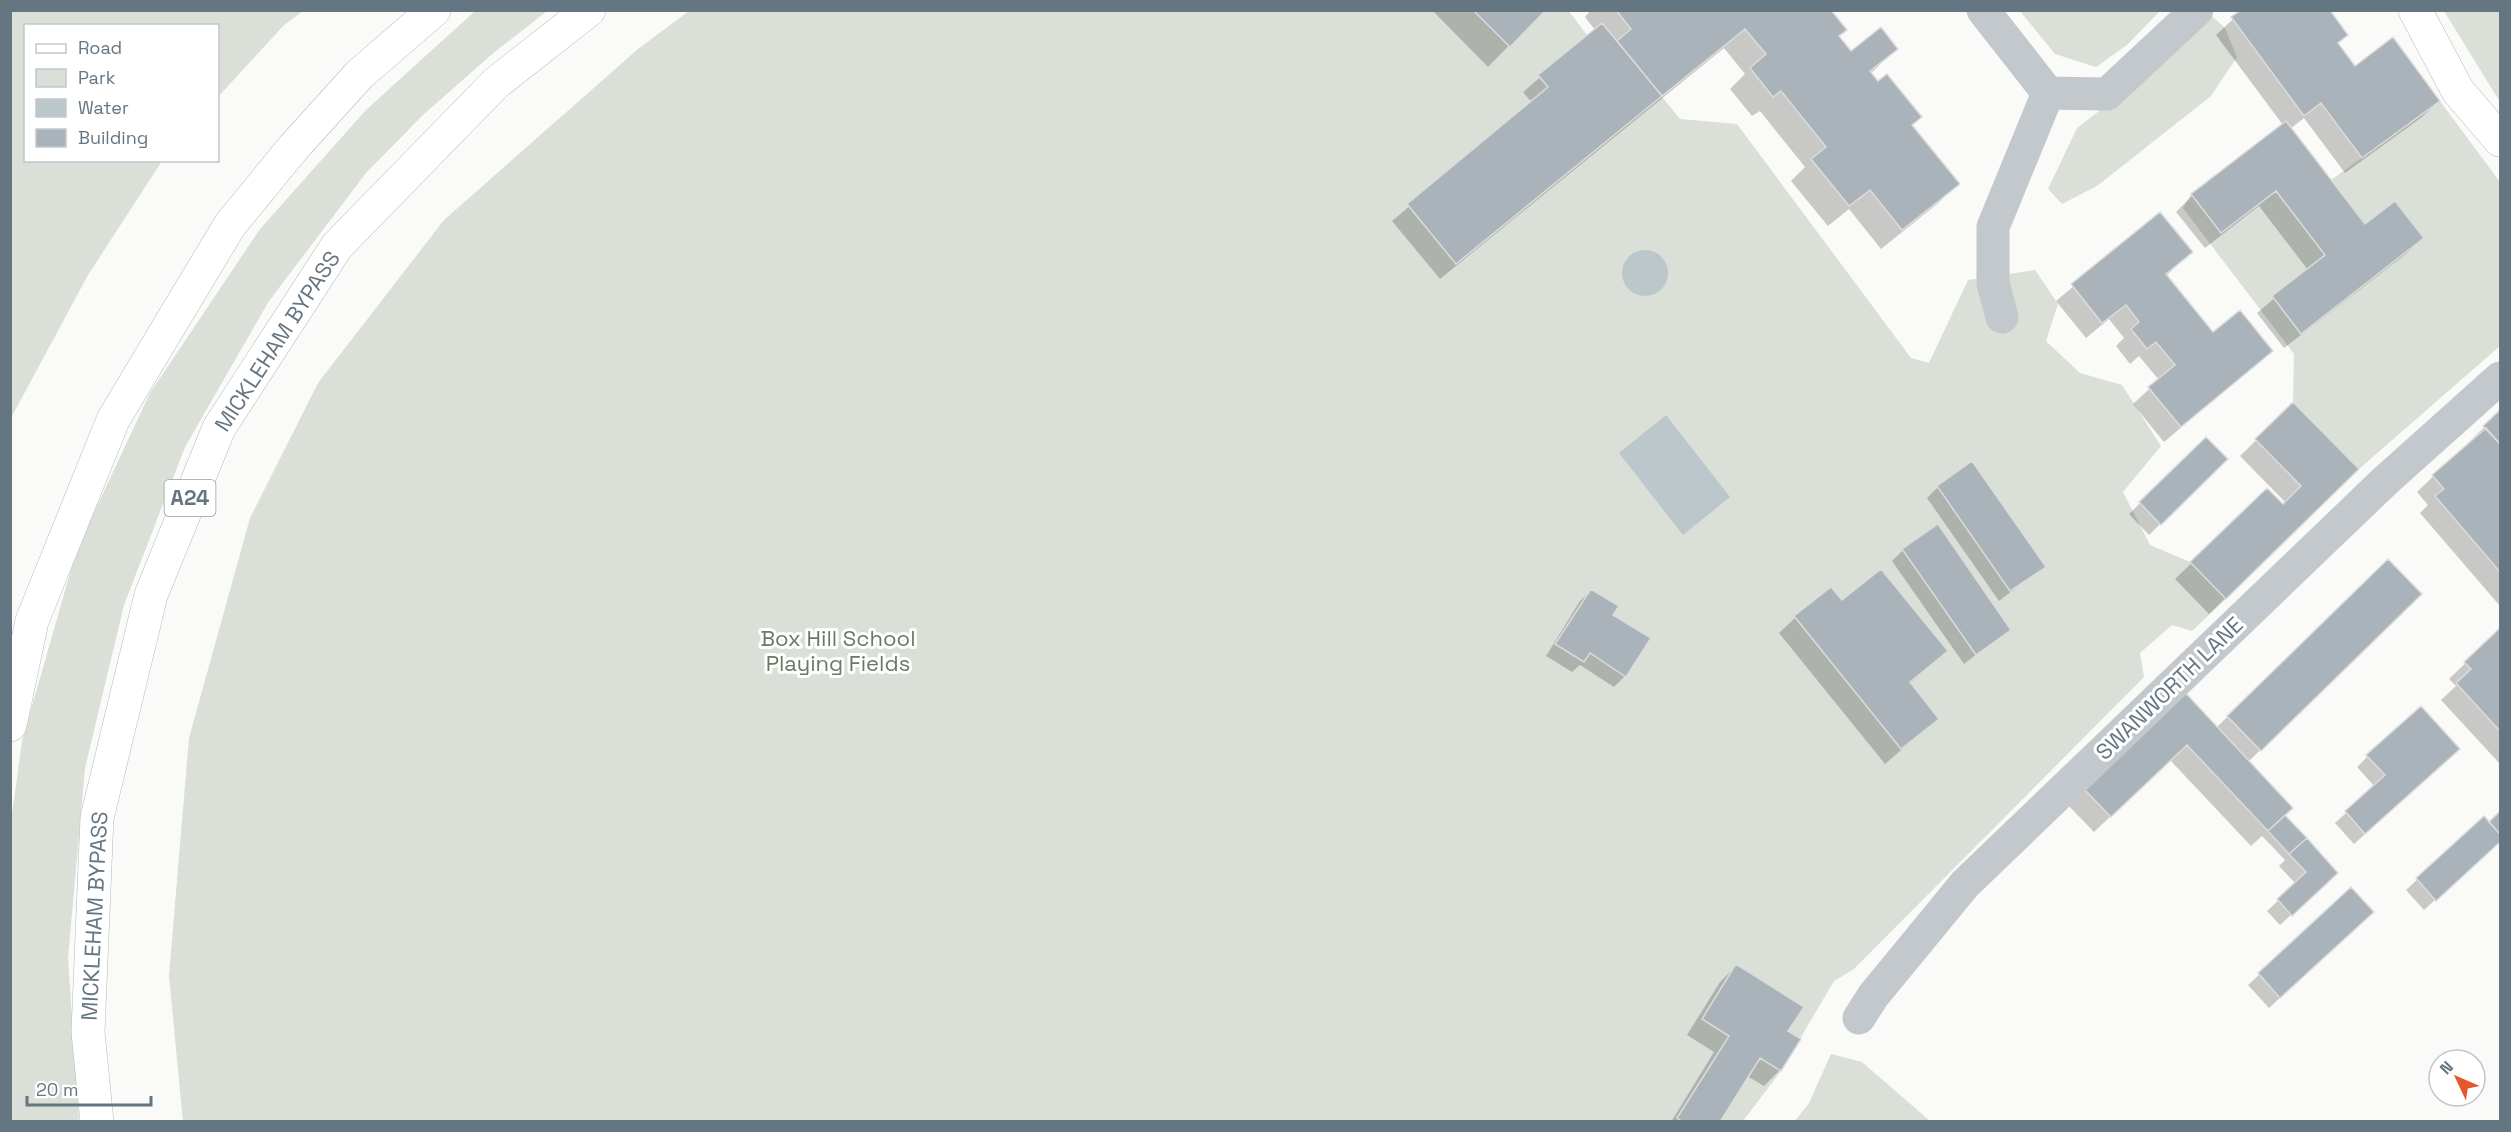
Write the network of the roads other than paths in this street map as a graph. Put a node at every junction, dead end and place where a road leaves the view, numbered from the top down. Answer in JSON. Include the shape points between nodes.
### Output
{"nodes":[{"id":1,"x":434,"y":10,"type":"edge"},
{"id":2,"x":589,"y":10,"type":"edge"},
{"id":3,"x":1983,"y":10,"type":"edge"},
{"id":4,"x":2197,"y":10,"type":"edge"},
{"id":5,"x":2415,"y":10,"type":"edge"},
{"id":6,"x":2048,"y":93,"type":"junction"},
{"id":7,"x":2500,"y":140,"type":"edge"},
{"id":8,"x":2002,"y":316,"type":"dead end"},
{"id":9,"x":2500,"y":378,"type":"edge"},
{"id":10,"x":10,"y":725,"type":"edge"},
{"id":11,"x":1859,"y":1018,"type":"dead end"},
{"id":12,"x":97,"y":1122,"type":"edge"}],
"edges":[{"from":1,"to":10,"type":"main road","via":[[359,75],[230,225],[153,352],[113,420],[32,621]]},
{"from":2,"to":12,"type":"main road","name":"MICKLEHAM BYPASS","number":"A24","via":[[496,83],[337,246],[219,428],[151,595],[97,818],[88,1032]]},
{"from":3,"to":6,"type":"lane"},
{"from":4,"to":6,"type":"lane","via":[[2107,94]]},
{"from":5,"to":7,"type":"main road","via":[[2458,91]]},
{"from":6,"to":8,"type":"lane","via":[[1993,227],[1993,283]]},
{"from":9,"to":11,"type":"lane","name":"SWANWORTH LANE","via":[[2385,481],[1965,884]]}]}
